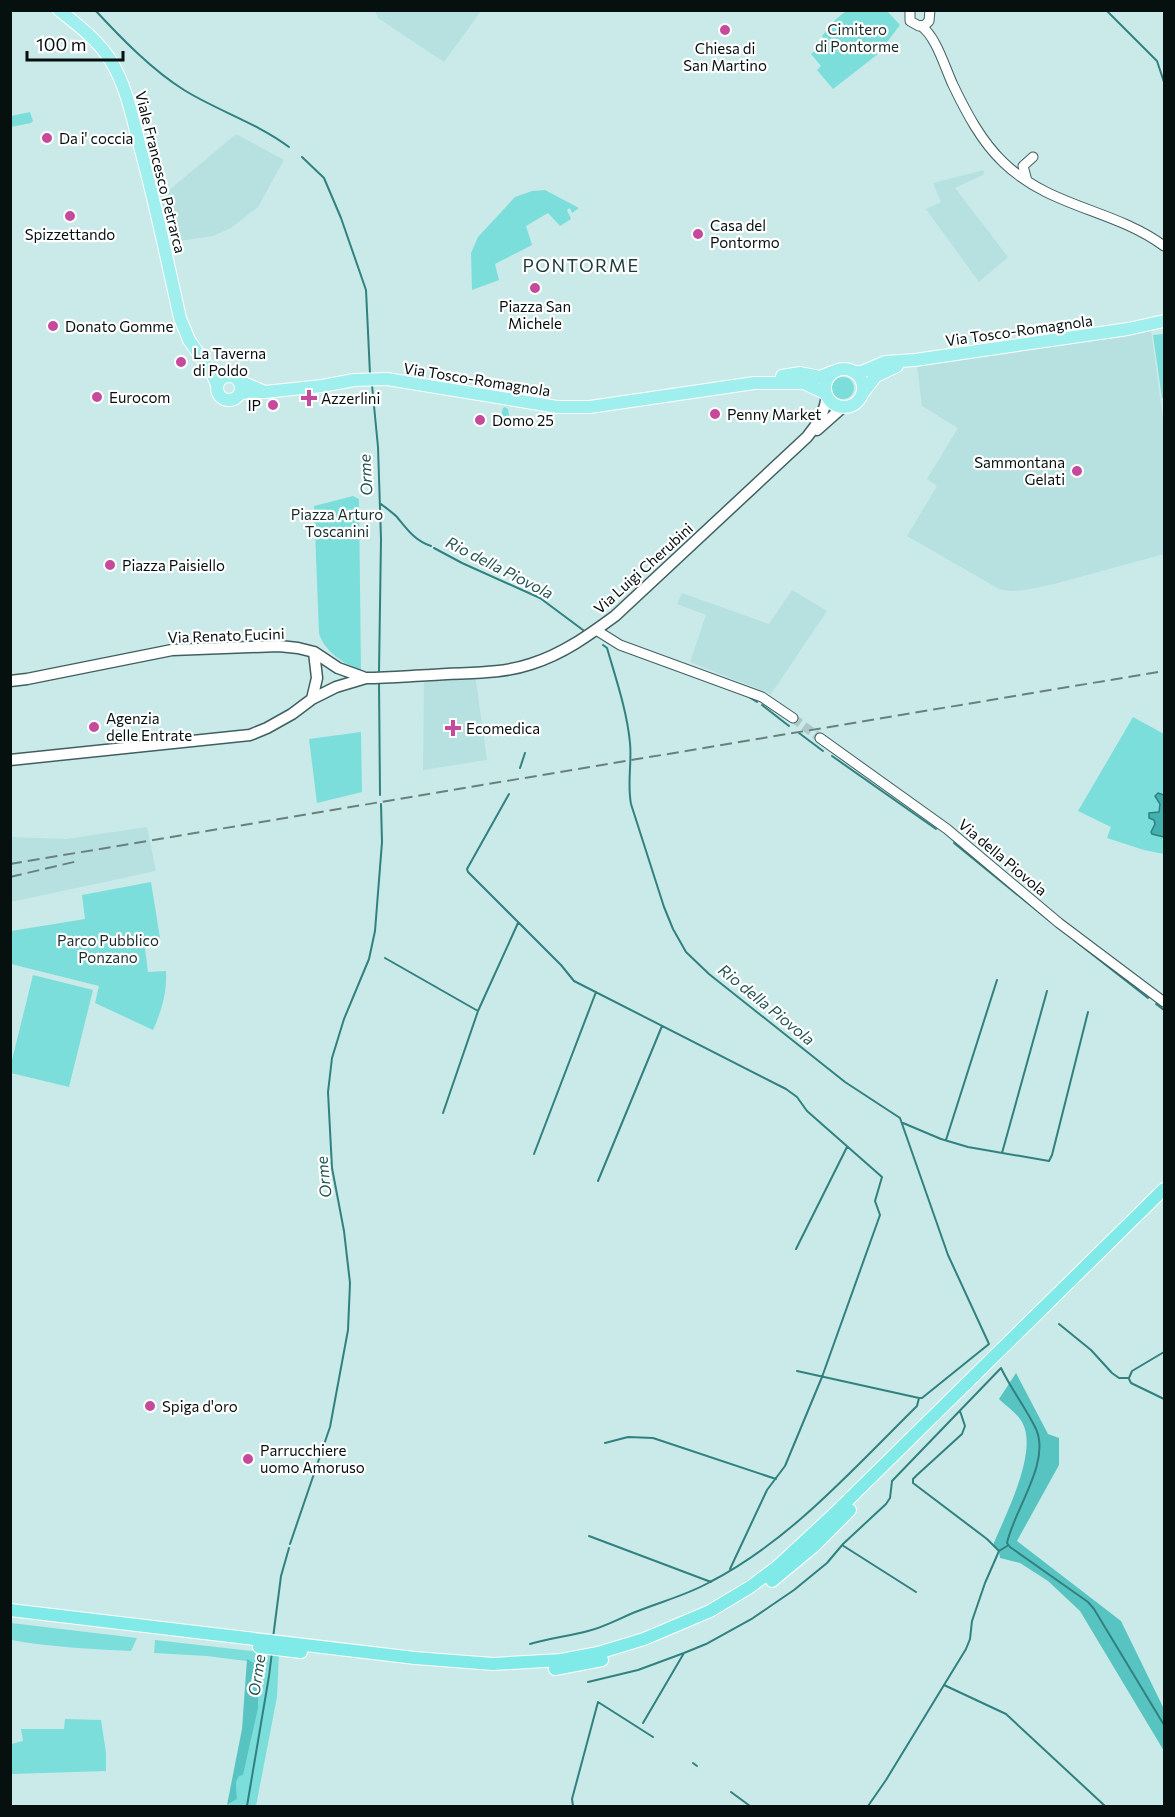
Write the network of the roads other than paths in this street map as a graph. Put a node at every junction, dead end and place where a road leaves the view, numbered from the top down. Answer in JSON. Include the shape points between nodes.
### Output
{"nodes":[{"id":1,"x":59,"y":10,"type":"edge"},
{"id":2,"x":909,"y":11,"type":"edge"},
{"id":3,"x":931,"y":14,"type":"edge"},
{"id":4,"x":921,"y":26,"type":"junction"},
{"id":5,"x":933,"y":41,"type":"junction"},
{"id":6,"x":1033,"y":157,"type":"dead end"},
{"id":7,"x":1028,"y":182,"type":"junction"},
{"id":8,"x":1164,"y":246,"type":"edge"},
{"id":9,"x":1164,"y":321,"type":"edge"},
{"id":10,"x":1164,"y":328,"type":"edge"},
{"id":11,"x":1128,"y":329,"type":"junction"},
{"id":12,"x":203,"y":360,"type":"junction"},
{"id":13,"x":915,"y":360,"type":"junction"},
{"id":14,"x":833,"y":372,"type":"junction"},
{"id":15,"x":855,"y":372,"type":"junction"},
{"id":16,"x":236,"y":383,"type":"junction"},
{"id":17,"x":754,"y":383,"type":"junction"},
{"id":18,"x":217,"y":385,"type":"junction"},
{"id":19,"x":826,"y":394,"type":"junction"},
{"id":20,"x":862,"y":394,"type":"junction"},
{"id":21,"x":843,"y":407,"type":"junction"},
{"id":22,"x":807,"y":437,"type":"junction"},
{"id":23,"x":596,"y":630,"type":"junction"},
{"id":24,"x":314,"y":652,"type":"junction"},
{"id":25,"x":366,"y":678,"type":"junction"},
{"id":26,"x":10,"y":681,"type":"edge"},
{"id":27,"x":312,"y":699,"type":"junction"},
{"id":28,"x":793,"y":718,"type":"tunnel mouth"},
{"id":29,"x":820,"y":738,"type":"tunnel mouth"},
{"id":30,"x":10,"y":760,"type":"edge"},
{"id":31,"x":1164,"y":1002,"type":"edge"},
{"id":32,"x":1164,"y":1189,"type":"edge"},
{"id":33,"x":1164,"y":1200,"type":"edge"},
{"id":34,"x":10,"y":1610,"type":"edge"},
{"id":35,"x":10,"y":1619,"type":"edge"},
{"id":36,"x":133,"y":1629,"type":"junction"},
{"id":37,"x":282,"y":1646,"type":"junction"}],
"edges":[{"from":1,"to":12,"type":"main road","name":"Viale Francesco Petrarca","via":[[95,41],[121,79],[180,318]]},
{"from":2,"to":4,"type":"street","via":[[910,21]]},
{"from":3,"to":4,"type":"street"},
{"from":3,"to":5,"type":"street"},
{"from":4,"to":5,"type":"street"},
{"from":5,"to":7,"type":"street","via":[[980,133],[997,156]]},
{"from":6,"to":7,"type":"street","via":[[1023,166]]},
{"from":7,"to":8,"type":"street","via":[[1060,200],[1131,225]]},
{"from":9,"to":11,"type":"main road","name":"Via Tosco-Romagnola"},
{"from":10,"to":11,"type":"main road","name":"Via Tosco-Romagnola"},
{"from":11,"to":13,"type":"main road","name":"Via Tosco-Romagnola"},
{"from":12,"to":16,"type":"main road","name":"Viale Francesco Petrarca"},
{"from":12,"to":18,"type":"main road","name":"Viale Francesco Petrarca"},
{"from":13,"to":15,"type":"main road","name":"Via Tosco-Romagnola","via":[[885,362]]},
{"from":13,"to":20,"type":"main road","name":"Via Tosco-Romagnola","via":[[881,373]]},
{"from":14,"to":15,"type":"main road"},
{"from":14,"to":17,"type":"main road","name":"Via Tosco-Romagnola","via":[[820,377],[789,374]]},
{"from":14,"to":19,"type":"main road","via":[[826,381]]},
{"from":15,"to":20,"type":"main road","via":[[862,382]]},
{"from":16,"to":17,"type":"main road","name":"Via Tosco-Romagnola","via":[[265,392],[354,380],[387,380],[557,407],[590,407]]},
{"from":16,"to":18,"type":"main road","via":[[221,379]]},
{"from":16,"to":18,"type":"main road","name":"Via Tosco-Romagnola","via":[[233,399],[226,400],[220,396]]},
{"from":17,"to":19,"type":"main road","name":"Via Tosco-Romagnola","via":[[794,382],[811,385]]},
{"from":19,"to":21,"type":"main road","via":[[832,403]]},
{"from":19,"to":22,"type":"main road","name":"Via Luigi Cherubini","via":[[821,416]]},
{"from":20,"to":21,"type":"main road","via":[[855,403]]},
{"from":21,"to":22,"type":"main road","name":"Via Luigi Cherubini"},
{"from":22,"to":23,"type":"main road","name":"Via Luigi Cherubini"},
{"from":23,"to":25,"type":"main road","name":"Via Luigi Cherubini","via":[[556,654],[505,671]]},
{"from":23,"to":28,"type":"street","via":[[620,645],[762,697]]},
{"from":24,"to":25,"type":"main road","name":"Via Renato Fucini","via":[[338,668]]},
{"from":24,"to":26,"type":"main road","name":"Via Renato Fucini","via":[[279,646],[172,650]]},
{"from":24,"to":27,"type":"main road","via":[[317,678]]},
{"from":25,"to":27,"type":"main road"},
{"from":27,"to":30,"type":"main road","via":[[250,735]]},
{"from":29,"to":31,"type":"street","name":"Via della Piovola","via":[[946,829]]},
{"from":32,"to":37,"type":"highway","via":[[805,1541],[750,1587],[710,1611],[624,1646],[561,1660],[519,1664],[466,1663]]},
{"from":33,"to":37,"type":"highway","via":[[813,1547],[753,1595],[712,1619],[626,1654],[575,1666],[523,1672],[472,1671]]},
{"from":34,"to":36,"type":"highway"},
{"from":35,"to":36,"type":"highway"},
{"from":36,"to":37,"type":"highway"}]}
